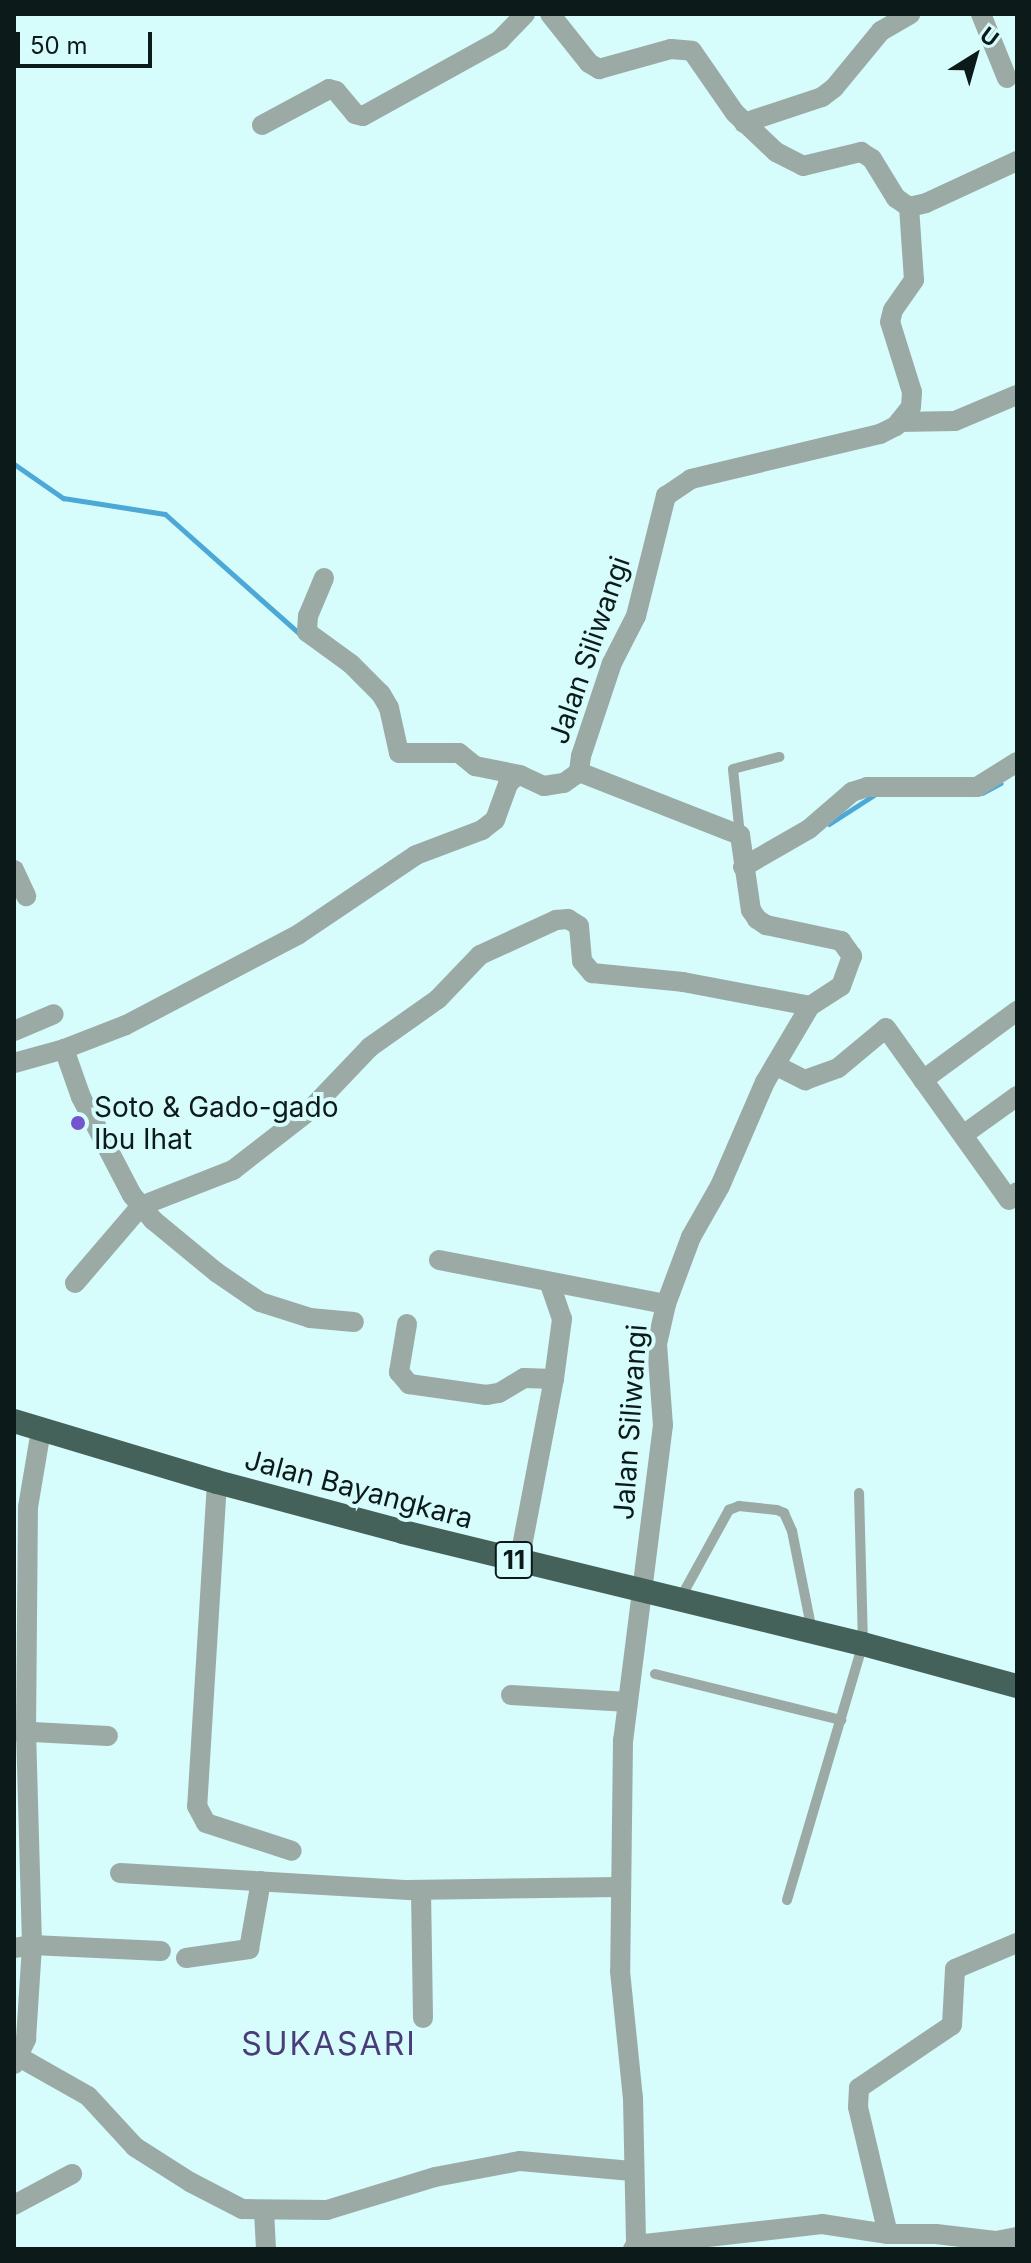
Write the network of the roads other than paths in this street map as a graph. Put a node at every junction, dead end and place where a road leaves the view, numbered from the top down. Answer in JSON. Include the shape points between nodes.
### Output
{"nodes":[{"id":1,"x":525,"y":14,"type":"edge"},
{"id":2,"x":550,"y":14,"type":"edge"},
{"id":3,"x":911,"y":14,"type":"edge"},
{"id":4,"x":981,"y":14,"type":"edge"},
{"id":5,"x":1007,"y":78,"type":"dead end"},
{"id":6,"x":744,"y":123,"type":"junction"},
{"id":7,"x":262,"y":125,"type":"dead end"},
{"id":8,"x":1017,"y":161,"type":"edge"},
{"id":9,"x":909,"y":207,"type":"junction"},
{"id":10,"x":1017,"y":395,"type":"edge"},
{"id":11,"x":899,"y":422,"type":"junction"},
{"id":12,"x":324,"y":578,"type":"dead end"},
{"id":13,"x":779,"y":757,"type":"dead end"},
{"id":14,"x":1017,"y":762,"type":"edge"},
{"id":15,"x":579,"y":768,"type":"junction"},
{"id":16,"x":515,"y":777,"type":"junction"},
{"id":17,"x":740,"y":835,"type":"junction"},
{"id":18,"x":743,"y":867,"type":"junction"},
{"id":19,"x":14,"y":870,"type":"edge"},
{"id":20,"x":26,"y":896,"type":"dead end"},
{"id":21,"x":810,"y":1006,"type":"junction"},
{"id":22,"x":1017,"y":1011,"type":"edge"},
{"id":23,"x":54,"y":1014,"type":"dead end"},
{"id":24,"x":14,"y":1031,"type":"edge"},
{"id":25,"x":64,"y":1049,"type":"junction"},
{"id":26,"x":14,"y":1063,"type":"edge"},
{"id":27,"x":775,"y":1065,"type":"junction"},
{"id":28,"x":923,"y":1080,"type":"junction"},
{"id":29,"x":1017,"y":1096,"type":"edge"},
{"id":30,"x":963,"y":1135,"type":"junction"},
{"id":31,"x":1017,"y":1192,"type":"edge"},
{"id":32,"x":141,"y":1206,"type":"junction"},
{"id":33,"x":439,"y":1260,"type":"dead end"},
{"id":34,"x":549,"y":1282,"type":"junction"},
{"id":35,"x":75,"y":1283,"type":"dead end"},
{"id":36,"x":666,"y":1304,"type":"junction"},
{"id":37,"x":354,"y":1322,"type":"dead end"},
{"id":38,"x":407,"y":1324,"type":"dead end"},
{"id":39,"x":554,"y":1379,"type":"junction"},
{"id":40,"x":14,"y":1421,"type":"edge"},
{"id":41,"x":41,"y":1430,"type":"junction"},
{"id":42,"x":217,"y":1482,"type":"junction"},
{"id":43,"x":859,"y":1493,"type":"dead end"},
{"id":44,"x":519,"y":1562,"type":"junction"},
{"id":45,"x":644,"y":1592,"type":"junction"},
{"id":46,"x":679,"y":1601,"type":"junction"},
{"id":47,"x":813,"y":1633,"type":"junction"},
{"id":48,"x":863,"y":1644,"type":"junction"},
{"id":49,"x":655,"y":1674,"type":"dead end"},
{"id":50,"x":1017,"y":1686,"type":"edge"},
{"id":51,"x":511,"y":1695,"type":"dead end"},
{"id":52,"x":628,"y":1702,"type":"junction"},
{"id":53,"x":841,"y":1720,"type":"junction"},
{"id":54,"x":20,"y":1732,"type":"edge"},
{"id":55,"x":108,"y":1736,"type":"dead end"},
{"id":56,"x":292,"y":1851,"type":"dead end"},
{"id":57,"x":120,"y":1873,"type":"dead end"},
{"id":58,"x":261,"y":1881,"type":"junction"},
{"id":59,"x":619,"y":1887,"type":"junction"},
{"id":60,"x":421,"y":1890,"type":"junction"},
{"id":61,"x":787,"y":1900,"type":"dead end"},
{"id":62,"x":1017,"y":1943,"type":"edge"},
{"id":63,"x":23,"y":1946,"type":"edge"},
{"id":64,"x":161,"y":1951,"type":"dead end"},
{"id":65,"x":186,"y":1958,"type":"dead end"},
{"id":66,"x":423,"y":2018,"type":"dead end"},
{"id":67,"x":16,"y":2060,"type":"edge"},
{"id":68,"x":632,"y":2171,"type":"junction"},
{"id":69,"x":72,"y":2174,"type":"dead end"},
{"id":70,"x":14,"y":2205,"type":"edge"},
{"id":71,"x":264,"y":2211,"type":"junction"},
{"id":72,"x":888,"y":2234,"type":"junction"},
{"id":73,"x":1017,"y":2237,"type":"edge"},
{"id":74,"x":634,"y":2247,"type":"edge"},
{"id":75,"x":266,"y":2249,"type":"edge"}],
"edges":[{"from":1,"to":7,"type":"street","via":[[500,40],[363,116],[329,89]]},
{"from":2,"to":6,"type":"street","via":[[599,69],[671,49],[692,51]]},
{"from":3,"to":6,"type":"street","via":[[881,31],[822,97]]},
{"from":4,"to":5,"type":"street"},
{"from":6,"to":9,"type":"street","via":[[797,165],[821,164],[852,151],[866,154],[896,198]]},
{"from":8,"to":9,"type":"street"},
{"from":9,"to":11,"type":"street","via":[[914,275],[890,322],[913,400]]},
{"from":10,"to":11,"type":"street","via":[[955,421]]},
{"from":11,"to":15,"type":"street","name":"Jalan Siliwangi","via":[[880,434],[691,479],[670,491],[636,616],[612,663]]},
{"from":12,"to":16,"type":"street","via":[[307,632],[381,694],[398,752],[467,758],[475,766]]},
{"from":13,"to":17,"type":"lane","via":[[733,769]]},
{"from":14,"to":18,"type":"street","via":[[977,787],[867,787],[852,792],[809,829]]},
{"from":15,"to":16,"type":"street","via":[[564,783],[550,786]]},
{"from":15,"to":17,"type":"street","name":"Jalan Siliwangi","via":[[674,812]]},
{"from":16,"to":25,"type":"street","via":[[495,820],[482,830],[416,855],[299,934],[126,1025]]},
{"from":17,"to":18,"type":"street","name":"Jalan Siliwangi"},
{"from":18,"to":21,"type":"street","name":"Jalan Siliwangi","via":[[757,919],[841,941],[851,951],[841,986]]},
{"from":19,"to":20,"type":"street"},
{"from":21,"to":27,"type":"street","name":"Jalan Siliwangi"},
{"from":21,"to":32,"type":"street","via":[[683,982],[592,973],[582,961],[579,926],[556,920],[480,955],[438,999],[370,1047],[309,1111],[233,1170]]},
{"from":22,"to":28,"type":"street"},
{"from":23,"to":24,"type":"street"},
{"from":25,"to":26,"type":"street"},
{"from":25,"to":32,"type":"street","via":[[81,1097]]},
{"from":27,"to":28,"type":"street","via":[[805,1080],[838,1068],[886,1028]]},
{"from":27,"to":36,"type":"street","name":"Jalan Siliwangi","via":[[691,1237]]},
{"from":28,"to":30,"type":"street"},
{"from":29,"to":30,"type":"street"},
{"from":30,"to":31,"type":"street","via":[[1009,1200]]},
{"from":32,"to":35,"type":"street"},
{"from":32,"to":37,"type":"street","via":[[216,1272],[260,1302],[310,1318]]},
{"from":33,"to":34,"type":"street"},
{"from":34,"to":36,"type":"street"},
{"from":34,"to":39,"type":"street","via":[[562,1319]]},
{"from":36,"to":45,"type":"street","name":"Jalan Siliwangi","via":[[657,1344],[663,1425]]},
{"from":38,"to":39,"type":"street","via":[[399,1372],[409,1384],[486,1395],[524,1378]]},
{"from":39,"to":44,"type":"street"},
{"from":40,"to":41,"type":"highway","name":"Jalan Bayangkara","number":"11"},
{"from":41,"to":42,"type":"highway","name":"Jalan Bayangkara","number":"11"},
{"from":41,"to":54,"type":"street","via":[[28,1507]]},
{"from":42,"to":44,"type":"highway","name":"Jalan Bayangkara","number":"11"},
{"from":42,"to":56,"type":"street","via":[[197,1806],[206,1823]]},
{"from":43,"to":48,"type":"lane"},
{"from":44,"to":45,"type":"highway","name":"Jalan Bayangkara","number":"11"},
{"from":45,"to":46,"type":"highway","name":"Jalan Bayangkara","number":"11"},
{"from":45,"to":52,"type":"street","name":"Jalan Siliwangi"},
{"from":46,"to":47,"type":"highway","name":"Jalan Bayangkara","number":"11"},
{"from":46,"to":47,"type":"lane","via":[[729,1510],[777,1510],[792,1531]]},
{"from":47,"to":48,"type":"highway","name":"Jalan Bayangkara","number":"11"},
{"from":48,"to":50,"type":"highway","name":"Jalan Bayangkara","number":"11"},
{"from":48,"to":53,"type":"lane"},
{"from":49,"to":53,"type":"lane"},
{"from":51,"to":52,"type":"street"},
{"from":52,"to":59,"type":"street","name":"Jalan Siliwangi"},
{"from":53,"to":61,"type":"lane"},
{"from":54,"to":55,"type":"street"},
{"from":54,"to":63,"type":"street"},
{"from":57,"to":58,"type":"street"},
{"from":58,"to":60,"type":"street"},
{"from":58,"to":65,"type":"street","via":[[249,1949]]},
{"from":59,"to":60,"type":"street"},
{"from":59,"to":68,"type":"street","name":"Jalan Siliwangi","via":[[620,1971],[633,2098]]},
{"from":60,"to":66,"type":"street"},
{"from":62,"to":72,"type":"street","via":[[955,1969],[952,2025],[859,2088],[858,2107]]},
{"from":63,"to":64,"type":"street"},
{"from":63,"to":67,"type":"street","via":[[26,2039]]},
{"from":67,"to":71,"type":"street","via":[[78,2089],[128,2142],[190,2182],[242,2209]]},
{"from":68,"to":71,"type":"street","via":[[520,2161],[435,2177],[327,2210]]},
{"from":68,"to":74,"type":"street","name":"Jalan Siliwangi"},
{"from":69,"to":70,"type":"street"},
{"from":71,"to":75,"type":"street"},
{"from":72,"to":73,"type":"street","via":[[996,2241]]},
{"from":72,"to":74,"type":"street","via":[[822,2224]]}]}
